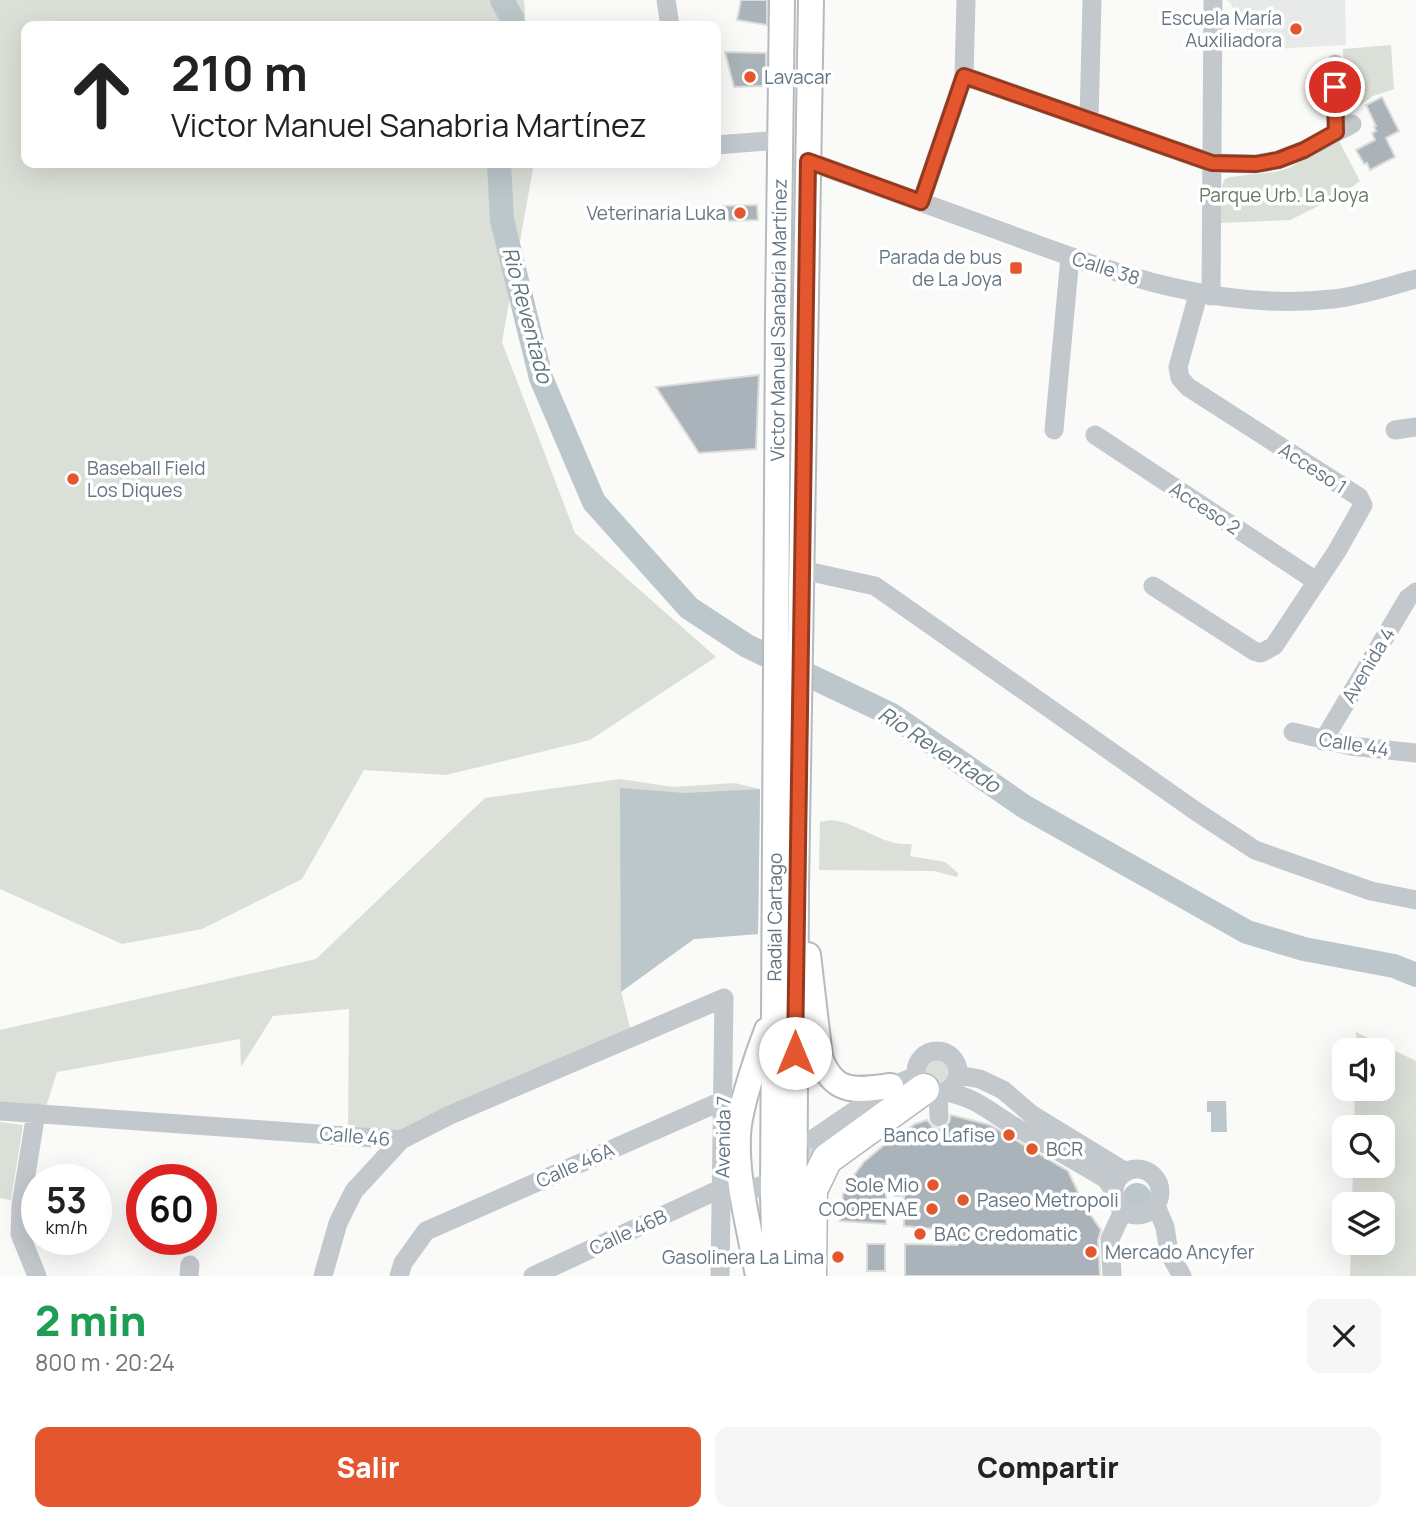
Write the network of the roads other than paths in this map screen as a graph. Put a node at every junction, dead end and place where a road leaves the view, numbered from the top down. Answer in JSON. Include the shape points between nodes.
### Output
{"nodes":[{"id":1,"x":666,"y":0,"type":"edge"},
{"id":2,"x":782,"y":0,"type":"edge"},
{"id":3,"x":811,"y":0,"type":"edge"},
{"id":4,"x":966,"y":0,"type":"edge"},
{"id":5,"x":1091,"y":0,"type":"edge"},
{"id":6,"x":1213,"y":0,"type":"edge"},
{"id":7,"x":669,"y":21,"type":"edge"},
{"id":8,"x":1335,"y":64,"type":"dead end"},
{"id":9,"x":964,"y":76,"type":"junction"},
{"id":10,"x":1089,"y":120,"type":"junction"},
{"id":11,"x":780,"y":141,"type":"junction"},
{"id":12,"x":721,"y":145,"type":"edge"},
{"id":13,"x":808,"y":161,"type":"junction"},
{"id":14,"x":1212,"y":163,"type":"junction"},
{"id":15,"x":921,"y":202,"type":"junction"},
{"id":16,"x":1070,"y":257,"type":"junction"},
{"id":17,"x":1416,"y":279,"type":"edge"},
{"id":18,"x":1204,"y":295,"type":"junction"},
{"id":19,"x":778,"y":316,"type":"junction"},
{"id":20,"x":805,"y":413,"type":"junction"},
{"id":21,"x":1416,"y":427,"type":"edge"},
{"id":22,"x":1054,"y":430,"type":"dead end"},
{"id":23,"x":1395,"y":430,"type":"dead end"},
{"id":24,"x":1095,"y":435,"type":"dead end"},
{"id":25,"x":802,"y":570,"type":"junction"},
{"id":26,"x":1316,"y":581,"type":"junction"},
{"id":27,"x":1153,"y":586,"type":"dead end"},
{"id":28,"x":1416,"y":592,"type":"edge"},
{"id":29,"x":776,"y":643,"type":"joint"},
{"id":30,"x":801,"y":644,"type":"joint"},
{"id":31,"x":1293,"y":732,"type":"dead end"},
{"id":32,"x":1323,"y":741,"type":"junction"},
{"id":33,"x":1416,"y":753,"type":"edge"},
{"id":34,"x":787,"y":766,"type":"junction"},
{"id":35,"x":796,"y":886,"type":"junction"},
{"id":36,"x":1416,"y":900,"type":"edge"},
{"id":37,"x":810,"y":965,"type":"junction"},
{"id":38,"x":724,"y":998,"type":"joint"},
{"id":39,"x":774,"y":1013,"type":"junction"},
{"id":40,"x":958,"y":1075,"type":"junction"},
{"id":41,"x":891,"y":1086,"type":"junction"},
{"id":42,"x":928,"y":1087,"type":"junction"},
{"id":43,"x":724,"y":1100,"type":"junction"},
{"id":44,"x":0,"y":1111,"type":"edge"},
{"id":45,"x":36,"y":1113,"type":"junction"},
{"id":46,"x":939,"y":1118,"type":"dead end"},
{"id":47,"x":401,"y":1140,"type":"junction"},
{"id":48,"x":1126,"y":1172,"type":"junction"},
{"id":49,"x":745,"y":1184,"type":"junction"},
{"id":50,"x":812,"y":1190,"type":"junction"},
{"id":51,"x":1114,"y":1191,"type":"junction"},
{"id":52,"x":1156,"y":1206,"type":"junction"},
{"id":53,"x":1123,"y":1210,"type":"junction"},
{"id":54,"x":37,"y":1276,"type":"edge"},
{"id":55,"x":323,"y":1276,"type":"edge"},
{"id":56,"x":399,"y":1276,"type":"edge"},
{"id":57,"x":533,"y":1276,"type":"edge"},
{"id":58,"x":720,"y":1276,"type":"edge"},
{"id":59,"x":758,"y":1276,"type":"edge"},
{"id":60,"x":775,"y":1276,"type":"edge"},
{"id":61,"x":794,"y":1276,"type":"edge"},
{"id":62,"x":811,"y":1276,"type":"edge"},
{"id":63,"x":1112,"y":1276,"type":"edge"},
{"id":64,"x":1182,"y":1276,"type":"edge"}],
"edges":[{"from":1,"to":7,"type":"street"},
{"from":2,"to":11,"type":"main road","name":"Victor Manuel Sanabria Martínez"},
{"from":3,"to":13,"type":"main road","name":"Victor Manuel Sanabria Martínez"},
{"from":4,"to":9,"type":"street"},
{"from":5,"to":10,"type":"street"},
{"from":6,"to":14,"type":"street"},
{"from":8,"to":14,"type":"street","via":[[1344,128],[1278,160]]},
{"from":9,"to":10,"type":"street"},
{"from":9,"to":15,"type":"street"},
{"from":10,"to":14,"type":"street"},
{"from":11,"to":12,"type":"street"},
{"from":11,"to":19,"type":"main road","name":"Victor Manuel Sanabria Martínez"},
{"from":13,"to":15,"type":"street","name":"Calle 38"},
{"from":13,"to":20,"type":"main road","name":"Victor Manuel Sanabria Martínez"},
{"from":14,"to":18,"type":"street"},
{"from":15,"to":16,"type":"street","name":"Calle 38"},
{"from":16,"to":18,"type":"street","name":"Calle 38"},
{"from":16,"to":22,"type":"street"},
{"from":17,"to":18,"type":"street","name":"Calle 38","via":[[1336,299]]},
{"from":18,"to":26,"type":"street","name":"Acceso 1","via":[[1178,367],[1180,378],[1359,497],[1363,505]]},
{"from":19,"to":20,"type":"main road","via":[[791,331],[794,401],[798,411]]},
{"from":19,"to":29,"type":"main road","name":"Victor Manuel Sanabria Martínez"},
{"from":20,"to":25,"type":"main road","name":"Victor Manuel Sanabria Martínez"},
{"from":21,"to":23,"type":"street"},
{"from":24,"to":26,"type":"street","name":"Acceso 2"},
{"from":25,"to":30,"type":"main road","name":"Victor Manuel Sanabria Martínez"},
{"from":25,"to":36,"type":"street","via":[[875,586],[1255,850],[1371,891]]},
{"from":26,"to":27,"type":"street","name":"Acceso 1","via":[[1274,646],[1261,653]]},
{"from":28,"to":32,"type":"street","name":"Avenida 4","via":[[1408,598]]},
{"from":29,"to":34,"type":"main road","name":"Radial Cartago"},
{"from":30,"to":34,"type":"main road","name":"Radial Cartago"},
{"from":31,"to":32,"type":"street","name":"Calle 44"},
{"from":32,"to":33,"type":"street","name":"Calle 44"},
{"from":34,"to":35,"type":"main road","name":"Radial Cartago"},
{"from":34,"to":39,"type":"main road","name":"Radial Cartago"},
{"from":35,"to":37,"type":"main road"},
{"from":35,"to":61,"type":"main road","name":"Radial Cartago"},
{"from":37,"to":41,"type":"main road","via":[[820,1057],[830,1077],[855,1090]]},
{"from":37,"to":50,"type":"main road"},
{"from":38,"to":43,"type":"street","name":"Avenida 7"},
{"from":38,"to":47,"type":"street","name":"Calle 46"},
{"from":39,"to":49,"type":"main road","via":[[738,1133]]},
{"from":39,"to":60,"type":"main road","name":"Radial Cartago"},
{"from":40,"to":42,"type":"street","via":[[951,1088]]},
{"from":40,"to":42,"type":"street","via":[[951,1056],[933,1051],[918,1063]]},
{"from":40,"to":48,"type":"street","via":[[1003,1090],[1031,1114]]},
{"from":41,"to":42,"type":"street"},
{"from":41,"to":42,"type":"street","via":[[815,1145]]},
{"from":42,"to":46,"type":"street"},
{"from":42,"to":50,"type":"highway","via":[[835,1151]]},
{"from":42,"to":51,"type":"street","via":[[982,1104],[1106,1180]]},
{"from":43,"to":49,"type":"street","name":"Avenida 7"},
{"from":43,"to":56,"type":"street","name":"Calle 46A","via":[[426,1231]]},
{"from":44,"to":45,"type":"street","name":"Calle 46"},
{"from":45,"to":47,"type":"street","name":"Calle 46"},
{"from":45,"to":54,"type":"street","via":[[20,1234]]},
{"from":47,"to":55,"type":"street","via":[[354,1191],[338,1223]]},
{"from":48,"to":51,"type":"street"},
{"from":48,"to":52,"type":"street","via":[[1141,1170],[1154,1177],[1160,1191]]},
{"from":49,"to":57,"type":"street","name":"Calle 46B"},
{"from":49,"to":58,"type":"street","name":"Avenida 7"},
{"from":49,"to":59,"type":"main road"},
{"from":50,"to":62,"type":"highway"},
{"from":51,"to":53,"type":"street"},
{"from":52,"to":53,"type":"street","via":[[1137,1216]]},
{"from":52,"to":64,"type":"street","via":[[1169,1253]]},
{"from":53,"to":63,"type":"street","via":[[1110,1239]]}]}
